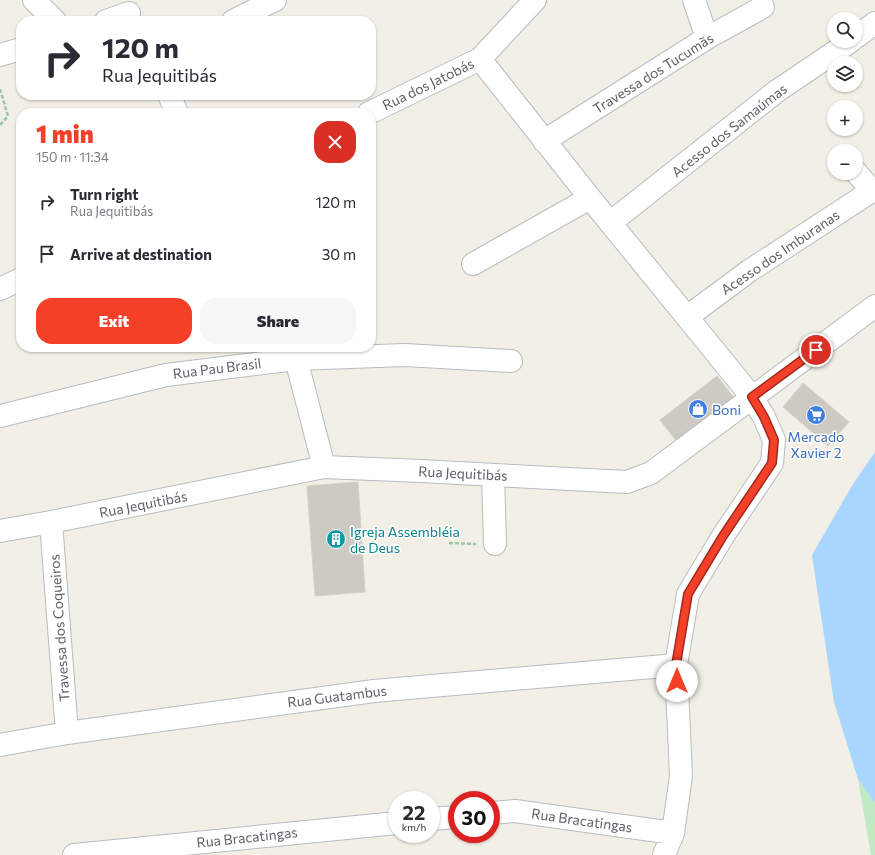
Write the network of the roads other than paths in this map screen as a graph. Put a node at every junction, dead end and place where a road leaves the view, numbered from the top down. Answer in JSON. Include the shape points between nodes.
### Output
{"nodes":[{"id":1,"x":34,"y":0,"type":"edge"},
{"id":2,"x":276,"y":0,"type":"edge"},
{"id":3,"x":535,"y":0,"type":"edge"},
{"id":4,"x":694,"y":0,"type":"edge"},
{"id":5,"x":763,"y":7,"type":"dead end"},
{"id":6,"x":128,"y":11,"type":"edge"},
{"id":7,"x":50,"y":16,"type":"edge"},
{"id":8,"x":117,"y":16,"type":"edge"},
{"id":9,"x":243,"y":16,"type":"edge"},
{"id":10,"x":875,"y":23,"type":"edge"},
{"id":11,"x":863,"y":32,"type":"edge"},
{"id":12,"x":707,"y":38,"type":"junction"},
{"id":13,"x":841,"y":48,"type":"edge"},
{"id":14,"x":16,"y":50,"type":"edge"},
{"id":15,"x":0,"y":55,"type":"edge"},
{"id":16,"x":480,"y":59,"type":"junction"},
{"id":17,"x":376,"y":110,"type":"edge"},
{"id":18,"x":544,"y":141,"type":"junction"},
{"id":19,"x":863,"y":179,"type":"edge"},
{"id":20,"x":874,"y":190,"type":"edge"},
{"id":21,"x":590,"y":198,"type":"junction"},
{"id":22,"x":610,"y":223,"type":"junction"},
{"id":23,"x":473,"y":264,"type":"dead end"},
{"id":24,"x":16,"y":281,"type":"edge"},
{"id":25,"x":0,"y":289,"type":"edge"},
{"id":26,"x":875,"y":306,"type":"edge"},
{"id":27,"x":687,"y":317,"type":"junction"},
{"id":28,"x":293,"y":353,"type":"edge"},
{"id":29,"x":511,"y":360,"type":"dead end"},
{"id":30,"x":752,"y":397,"type":"junction"},
{"id":31,"x":0,"y":416,"type":"edge"},
{"id":32,"x":324,"y":467,"type":"junction"},
{"id":33,"x":493,"y":475,"type":"junction"},
{"id":34,"x":51,"y":522,"type":"junction"},
{"id":35,"x":0,"y":531,"type":"edge"},
{"id":36,"x":495,"y":544,"type":"road end"},
{"id":37,"x":676,"y":665,"type":"junction"},
{"id":38,"x":67,"y":733,"type":"junction"},
{"id":39,"x":0,"y":745,"type":"edge"},
{"id":40,"x":500,"y":812,"type":"edge"},
{"id":41,"x":388,"y":824,"type":"edge"},
{"id":42,"x":673,"y":833,"type":"junction"},
{"id":43,"x":74,"y":855,"type":"edge"},
{"id":44,"x":664,"y":855,"type":"edge"}],
"edges":[{"from":1,"to":7,"type":"street"},
{"from":2,"to":9,"type":"street"},
{"from":3,"to":16,"type":"street","name":"Rua dos Jatobás"},
{"from":4,"to":12,"type":"street"},
{"from":5,"to":12,"type":"street","name":"Travessa dos Tucumãs"},
{"from":6,"to":8,"type":"street"},
{"from":10,"to":11,"type":"street"},
{"from":12,"to":18,"type":"street","name":"Travessa dos Tucumãs"},
{"from":13,"to":22,"type":"street","name":"Acesso dos Samaúmas","via":[[777,91]]},
{"from":14,"to":15,"type":"street"},
{"from":16,"to":17,"type":"street","name":"Rua dos Jatobás"},
{"from":16,"to":18,"type":"street"},
{"from":18,"to":21,"type":"street"},
{"from":19,"to":20,"type":"street"},
{"from":20,"to":27,"type":"street","name":"Acesso dos Imburanas","via":[[749,271]]},
{"from":21,"to":22,"type":"street"},
{"from":21,"to":23,"type":"street"},
{"from":22,"to":27,"type":"street"},
{"from":24,"to":25,"type":"street"},
{"from":26,"to":30,"type":"street","name":"Rua Jequitibás"},
{"from":27,"to":30,"type":"street"},
{"from":28,"to":29,"type":"street","name":"Rua Pau Brasil"},
{"from":28,"to":31,"type":"street","name":"Rua Pau Brasil","via":[[166,375]]},
{"from":28,"to":32,"type":"street"},
{"from":30,"to":33,"type":"street","name":"Rua Jequitibás","via":[[651,473],[627,482]]},
{"from":30,"to":37,"type":"street","via":[[774,440],[772,463],[688,594]]},
{"from":32,"to":33,"type":"street","name":"Rua Jequitibás"},
{"from":32,"to":34,"type":"street","name":"Rua Jequitibás"},
{"from":33,"to":36,"type":"street"},
{"from":34,"to":35,"type":"street","name":"Rua Jequitibás"},
{"from":34,"to":38,"type":"street","name":"Travessa dos Coqueiros"},
{"from":37,"to":38,"type":"street","name":"Rua Guatambus","via":[[374,690]]},
{"from":37,"to":42,"type":"street","via":[[681,776]]},
{"from":38,"to":39,"type":"street","name":"Rua Guatambus"},
{"from":40,"to":42,"type":"street","name":"Rua Bracatingas","via":[[515,811]]},
{"from":41,"to":43,"type":"street","name":"Rua Bracatingas"},
{"from":42,"to":44,"type":"street"}]}
